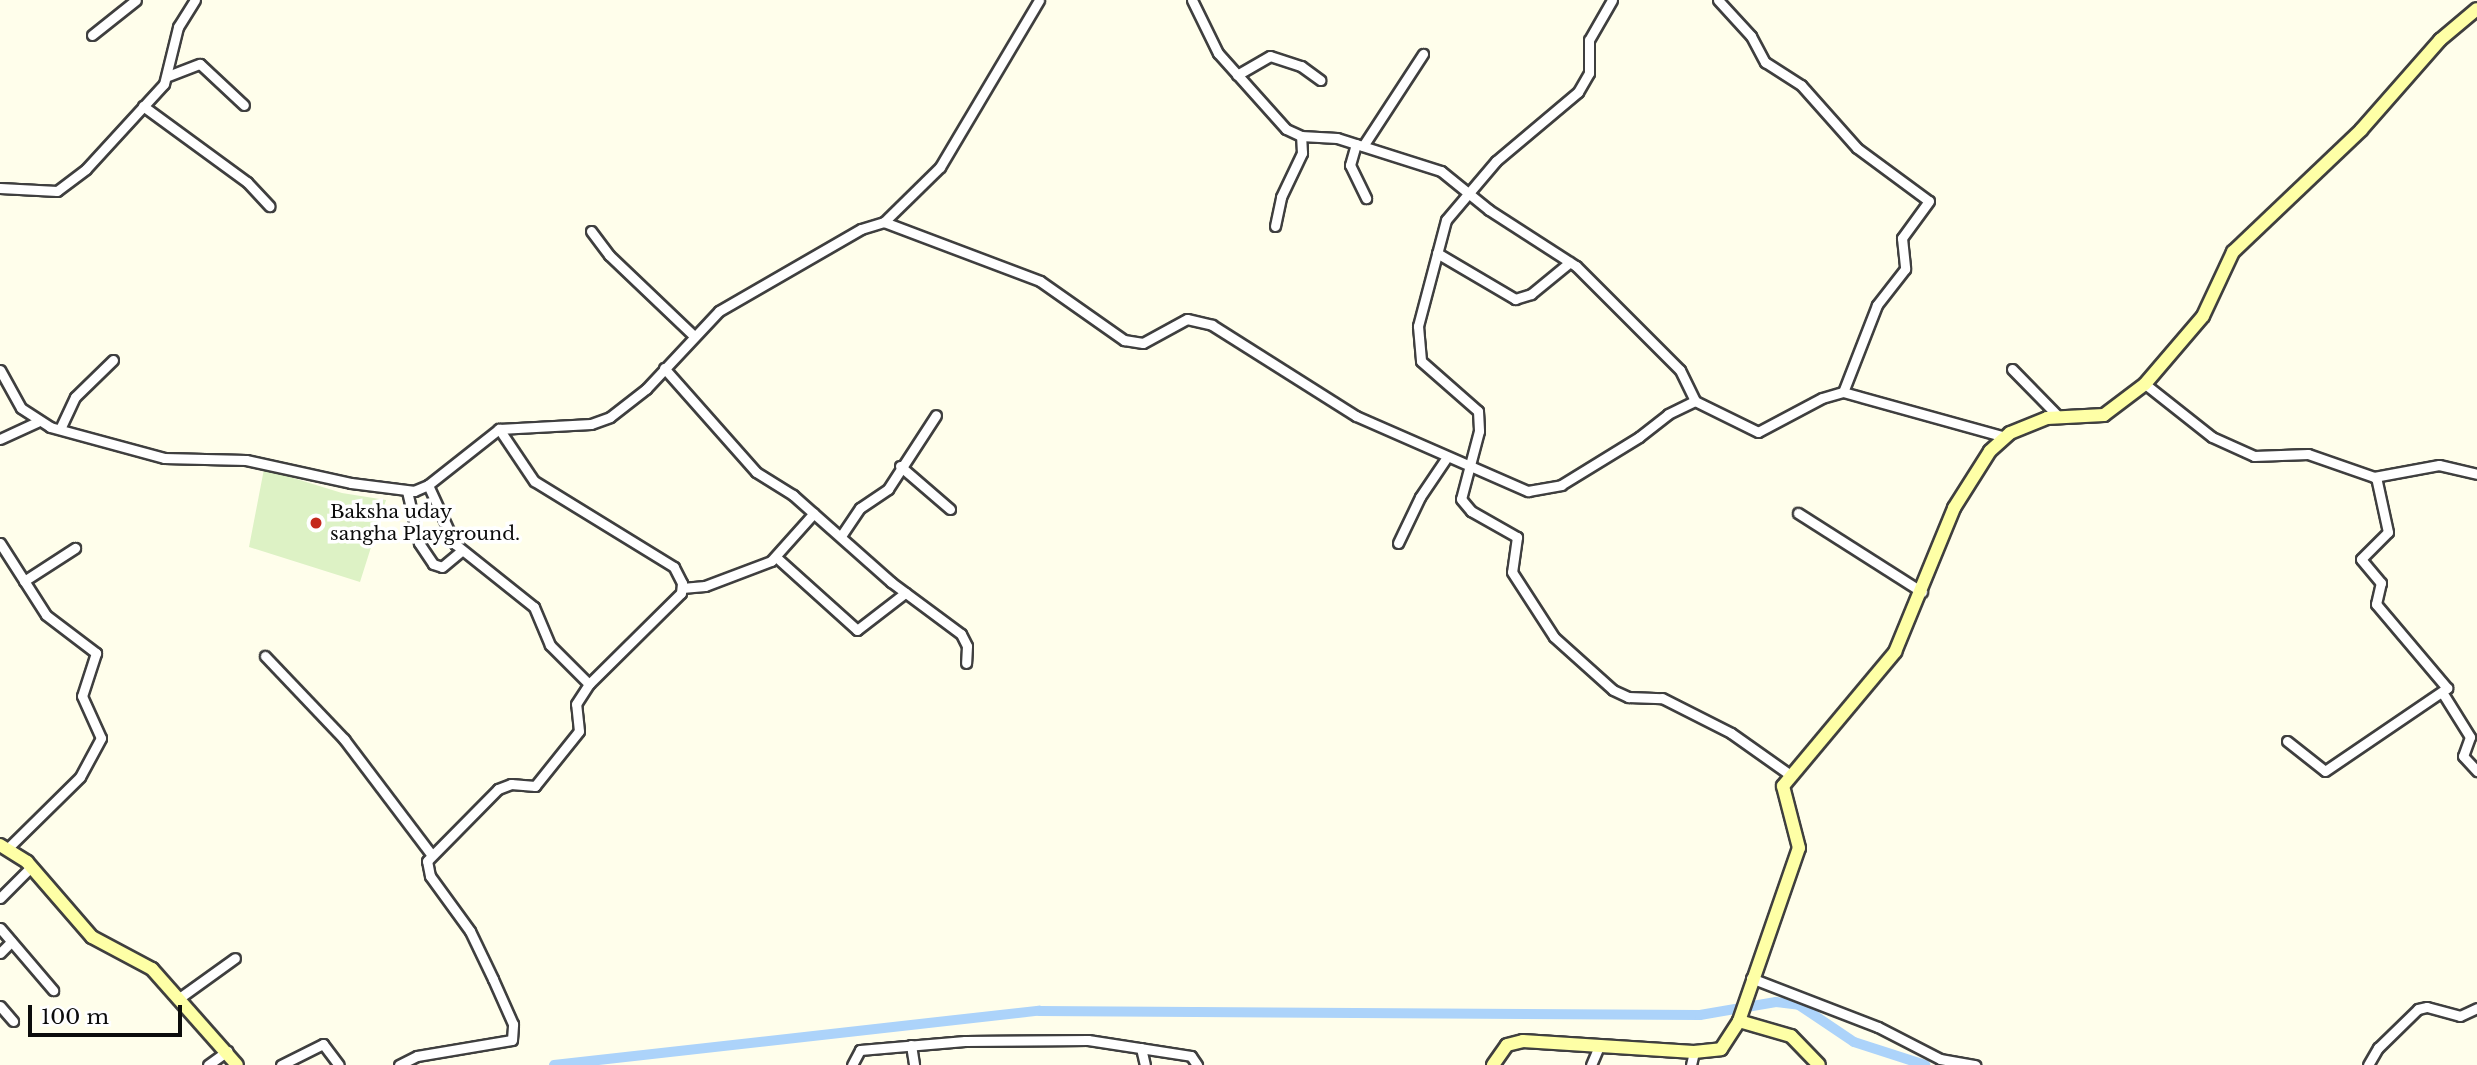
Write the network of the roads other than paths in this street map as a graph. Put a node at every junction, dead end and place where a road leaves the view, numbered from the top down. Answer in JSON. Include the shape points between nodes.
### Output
{"nodes":[{"id":1,"x":136,"y":0,"type":"edge"},
{"id":2,"x":1040,"y":0,"type":"edge"},
{"id":3,"x":1192,"y":0,"type":"edge"},
{"id":4,"x":1612,"y":0,"type":"edge"},
{"id":5,"x":1718,"y":0,"type":"edge"},
{"id":6,"x":192,"y":1,"type":"edge"},
{"id":7,"x":2477,"y":9,"type":"edge"},
{"id":8,"x":92,"y":35,"type":"dead end"},
{"id":9,"x":1423,"y":54,"type":"dead end"},
{"id":10,"x":1237,"y":75,"type":"junction"},
{"id":11,"x":168,"y":76,"type":"junction"},
{"id":12,"x":1320,"y":80,"type":"dead end"},
{"id":13,"x":244,"y":104,"type":"dead end"},
{"id":14,"x":143,"y":106,"type":"junction"},
{"id":15,"x":1301,"y":136,"type":"junction"},
{"id":16,"x":1360,"y":145,"type":"junction"},
{"id":17,"x":0,"y":188,"type":"edge"},
{"id":18,"x":1469,"y":193,"type":"junction"},
{"id":19,"x":1366,"y":198,"type":"dead end"},
{"id":20,"x":269,"y":206,"type":"dead end"},
{"id":21,"x":884,"y":222,"type":"junction"},
{"id":22,"x":1275,"y":226,"type":"dead end"},
{"id":23,"x":591,"y":231,"type":"dead end"},
{"id":24,"x":1437,"y":253,"type":"junction"},
{"id":25,"x":1570,"y":262,"type":"junction"},
{"id":26,"x":694,"y":336,"type":"junction"},
{"id":27,"x":113,"y":360,"type":"dead end"},
{"id":28,"x":664,"y":369,"type":"junction"},
{"id":29,"x":2012,"y":369,"type":"dead end"},
{"id":30,"x":0,"y":370,"type":"edge"},
{"id":31,"x":2145,"y":384,"type":"junction"},
{"id":32,"x":1843,"y":393,"type":"junction"},
{"id":33,"x":1695,"y":401,"type":"junction"},
{"id":34,"x":936,"y":415,"type":"dead end"},
{"id":35,"x":2058,"y":416,"type":"junction"},
{"id":36,"x":37,"y":422,"type":"junction"},
{"id":37,"x":60,"y":429,"type":"junction"},
{"id":38,"x":499,"y":429,"type":"junction"},
{"id":39,"x":2005,"y":437,"type":"junction"},
{"id":40,"x":0,"y":439,"type":"edge"},
{"id":41,"x":1447,"y":457,"type":"junction"},
{"id":42,"x":900,"y":466,"type":"junction"},
{"id":43,"x":1467,"y":466,"type":"junction"},
{"id":44,"x":2477,"y":474,"type":"edge"},
{"id":45,"x":2376,"y":477,"type":"junction"},
{"id":46,"x":428,"y":485,"type":"junction"},
{"id":47,"x":407,"y":491,"type":"junction"},
{"id":48,"x":950,"y":509,"type":"dead end"},
{"id":49,"x":814,"y":513,"type":"junction"},
{"id":50,"x":1798,"y":513,"type":"dead end"},
{"id":51,"x":841,"y":536,"type":"junction"},
{"id":52,"x":0,"y":543,"type":"edge"},
{"id":53,"x":1398,"y":543,"type":"dead end"},
{"id":54,"x":75,"y":548,"type":"dead end"},
{"id":55,"x":461,"y":551,"type":"junction"},
{"id":56,"x":776,"y":557,"type":"junction"},
{"id":57,"x":24,"y":581,"type":"junction"},
{"id":58,"x":682,"y":588,"type":"junction"},
{"id":59,"x":1922,"y":592,"type":"junction"},
{"id":60,"x":905,"y":593,"type":"junction"},
{"id":61,"x":265,"y":656,"type":"dead end"},
{"id":62,"x":967,"y":663,"type":"dead end"},
{"id":63,"x":589,"y":684,"type":"junction"},
{"id":64,"x":2442,"y":692,"type":"junction"},
{"id":65,"x":2287,"y":741,"type":"dead end"},
{"id":66,"x":2477,"y":771,"type":"edge"},
{"id":67,"x":1789,"y":774,"type":"junction"},
{"id":68,"x":4,"y":846,"type":"edge"},
{"id":69,"x":431,"y":854,"type":"junction"},
{"id":70,"x":31,"y":867,"type":"junction"},
{"id":71,"x":0,"y":898,"type":"edge"},
{"id":72,"x":0,"y":928,"type":"edge"},
{"id":73,"x":11,"y":942,"type":"junction"},
{"id":74,"x":0,"y":953,"type":"edge"},
{"id":75,"x":235,"y":958,"type":"dead end"},
{"id":76,"x":1750,"y":981,"type":"junction"},
{"id":77,"x":53,"y":990,"type":"dead end"},
{"id":78,"x":178,"y":999,"type":"junction"},
{"id":79,"x":0,"y":1006,"type":"edge"},
{"id":80,"x":2477,"y":1008,"type":"edge"},
{"id":81,"x":1740,"y":1016,"type":"junction"},
{"id":82,"x":13,"y":1021,"type":"dead end"},
{"id":83,"x":911,"y":1045,"type":"junction"},
{"id":84,"x":1599,"y":1046,"type":"junction"},
{"id":85,"x":1141,"y":1048,"type":"junction"},
{"id":86,"x":227,"y":1051,"type":"junction"},
{"id":87,"x":1693,"y":1059,"type":"edge"},
{"id":88,"x":208,"y":1065,"type":"edge"},
{"id":89,"x":237,"y":1065,"type":"edge"},
{"id":90,"x":281,"y":1065,"type":"edge"},
{"id":91,"x":340,"y":1065,"type":"edge"},
{"id":92,"x":399,"y":1065,"type":"edge"},
{"id":93,"x":852,"y":1065,"type":"edge"},
{"id":94,"x":914,"y":1065,"type":"edge"},
{"id":95,"x":1144,"y":1065,"type":"edge"},
{"id":96,"x":1197,"y":1065,"type":"edge"},
{"id":97,"x":1493,"y":1065,"type":"edge"},
{"id":98,"x":1591,"y":1065,"type":"edge"},
{"id":99,"x":1819,"y":1065,"type":"edge"},
{"id":100,"x":1975,"y":1065,"type":"edge"},
{"id":101,"x":2368,"y":1065,"type":"edge"}],
"edges":[{"from":1,"to":8,"type":"street"},
{"from":2,"to":21,"type":"street","via":[[944,161]]},
{"from":3,"to":10,"type":"street","via":[[1218,53]]},
{"from":4,"to":18,"type":"street","via":[[1589,40],[1589,73],[1578,92],[1496,160]]},
{"from":5,"to":32,"type":"street","via":[[1751,36],[1765,62],[1801,85],[1857,148],[1929,201],[1902,238],[1905,269],[1877,305]]},
{"from":6,"to":11,"type":"street","via":[[175,36]]},
{"from":7,"to":31,"type":"street","via":[[2440,40],[2361,130],[2233,252],[2203,316]]},
{"from":9,"to":16,"type":"street"},
{"from":10,"to":12,"type":"street","via":[[1274,56],[1301,66]]},
{"from":10,"to":15,"type":"street","via":[[1286,129]]},
{"from":11,"to":13,"type":"street","via":[[200,64]]},
{"from":11,"to":14,"type":"street"},
{"from":14,"to":17,"type":"street","via":[[65,188],[40,192]]},
{"from":14,"to":20,"type":"street","via":[[247,182]]},
{"from":15,"to":16,"type":"street"},
{"from":15,"to":22,"type":"street","via":[[1302,153],[1281,197]]},
{"from":16,"to":18,"type":"street","via":[[1441,171]]},
{"from":16,"to":19,"type":"street","via":[[1350,165]]},
{"from":18,"to":24,"type":"street","via":[[1446,220]]},
{"from":18,"to":25,"type":"street"},
{"from":21,"to":26,"type":"street","via":[[861,229],[729,305]]},
{"from":21,"to":41,"type":"street","via":[[1040,281],[1124,340],[1143,343],[1187,318],[1212,325],[1344,409]]},
{"from":23,"to":26,"type":"street","via":[[609,255]]},
{"from":24,"to":25,"type":"street","via":[[1515,299],[1531,294]]},
{"from":24,"to":43,"type":"street","via":[[1418,326],[1421,362],[1478,411],[1479,432]]},
{"from":25,"to":33,"type":"street","via":[[1680,370]]},
{"from":26,"to":28,"type":"street"},
{"from":27,"to":37,"type":"street","via":[[75,397]]},
{"from":28,"to":38,"type":"street","via":[[635,400],[591,424]]},
{"from":28,"to":49,"type":"street","via":[[756,472]]},
{"from":29,"to":35,"type":"street"},
{"from":30,"to":36,"type":"street","via":[[21,408]]},
{"from":31,"to":35,"type":"street","via":[[2104,415]]},
{"from":31,"to":45,"type":"street","via":[[2231,448],[2269,458],[2308,454]]},
{"from":32,"to":33,"type":"street","via":[[1822,398],[1758,432]]},
{"from":32,"to":39,"type":"street"},
{"from":33,"to":43,"type":"street","via":[[1552,488],[1518,489]]},
{"from":34,"to":42,"type":"street"},
{"from":35,"to":39,"type":"street"},
{"from":36,"to":37,"type":"street"},
{"from":36,"to":40,"type":"street"},
{"from":37,"to":47,"type":"street","via":[[164,458],[246,460]]},
{"from":38,"to":46,"type":"street"},
{"from":38,"to":58,"type":"street","via":[[534,481],[674,567]]},
{"from":39,"to":59,"type":"street","via":[[1960,496]]},
{"from":41,"to":43,"type":"street"},
{"from":41,"to":53,"type":"street","via":[[1420,497]]},
{"from":42,"to":48,"type":"street"},
{"from":42,"to":51,"type":"street","via":[[888,489],[860,508]]},
{"from":43,"to":67,"type":"street","via":[[1461,499],[1517,537],[1511,572],[1554,637],[1613,690],[1628,696],[1662,698],[1731,733]]},
{"from":44,"to":45,"type":"street","via":[[2439,465]]},
{"from":45,"to":64,"type":"street","via":[[2388,532],[2362,561],[2381,583],[2377,606],[2438,672],[2448,686]]},
{"from":46,"to":47,"type":"street"},
{"from":46,"to":55,"type":"street","via":[[441,520]]},
{"from":47,"to":55,"type":"street","via":[[419,543],[433,564],[442,567]]},
{"from":49,"to":51,"type":"street"},
{"from":49,"to":56,"type":"street"},
{"from":50,"to":59,"type":"street"},
{"from":51,"to":60,"type":"street"},
{"from":52,"to":57,"type":"street"},
{"from":54,"to":57,"type":"street"},
{"from":55,"to":63,"type":"street","via":[[534,607],[550,645]]},
{"from":56,"to":58,"type":"street","via":[[705,586]]},
{"from":56,"to":60,"type":"street","via":[[857,630]]},
{"from":57,"to":68,"type":"street","via":[[46,615],[96,653],[82,696],[101,738],[80,777]]},
{"from":58,"to":63,"type":"street","via":[[650,628]]},
{"from":59,"to":67,"type":"street","via":[[1895,652]]},
{"from":60,"to":62,"type":"street","via":[[961,634]]},
{"from":61,"to":69,"type":"street","via":[[344,739]]},
{"from":63,"to":69,"type":"street","via":[[576,704],[579,731],[541,779],[528,788],[511,784],[498,789]]},
{"from":64,"to":65,"type":"street","via":[[2325,771]]},
{"from":64,"to":66,"type":"street","via":[[2470,737],[2462,756]]},
{"from":67,"to":76,"type":"street","via":[[1782,795],[1797,828],[1799,848]]},
{"from":68,"to":70,"type":"street"},
{"from":69,"to":92,"type":"street","via":[[427,861],[430,876],[470,931],[514,1033],[506,1044],[417,1056]]},
{"from":70,"to":71,"type":"street"},
{"from":70,"to":78,"type":"street","via":[[92,937],[152,970]]},
{"from":72,"to":73,"type":"street"},
{"from":73,"to":74,"type":"street"},
{"from":73,"to":77,"type":"street"},
{"from":75,"to":78,"type":"street"},
{"from":76,"to":81,"type":"street"},
{"from":76,"to":100,"type":"street","via":[[1878,1027],[1940,1059]]},
{"from":78,"to":86,"type":"street"},
{"from":79,"to":82,"type":"street"},
{"from":80,"to":101,"type":"street","via":[[2460,1016],[2418,1009],[2378,1048]]},
{"from":81,"to":87,"type":"street","via":[[1721,1049]]},
{"from":81,"to":99,"type":"street","via":[[1791,1036]]},
{"from":83,"to":85,"type":"street","via":[[1087,1040]]},
{"from":83,"to":93,"type":"street","via":[[860,1050]]},
{"from":83,"to":94,"type":"street"},
{"from":84,"to":87,"type":"street"},
{"from":84,"to":97,"type":"street","via":[[1514,1042]]},
{"from":84,"to":98,"type":"street"},
{"from":85,"to":95,"type":"street"},
{"from":85,"to":96,"type":"street","via":[[1191,1056]]},
{"from":86,"to":88,"type":"street"},
{"from":86,"to":89,"type":"street"},
{"from":90,"to":91,"type":"street","via":[[323,1044]]}]}
